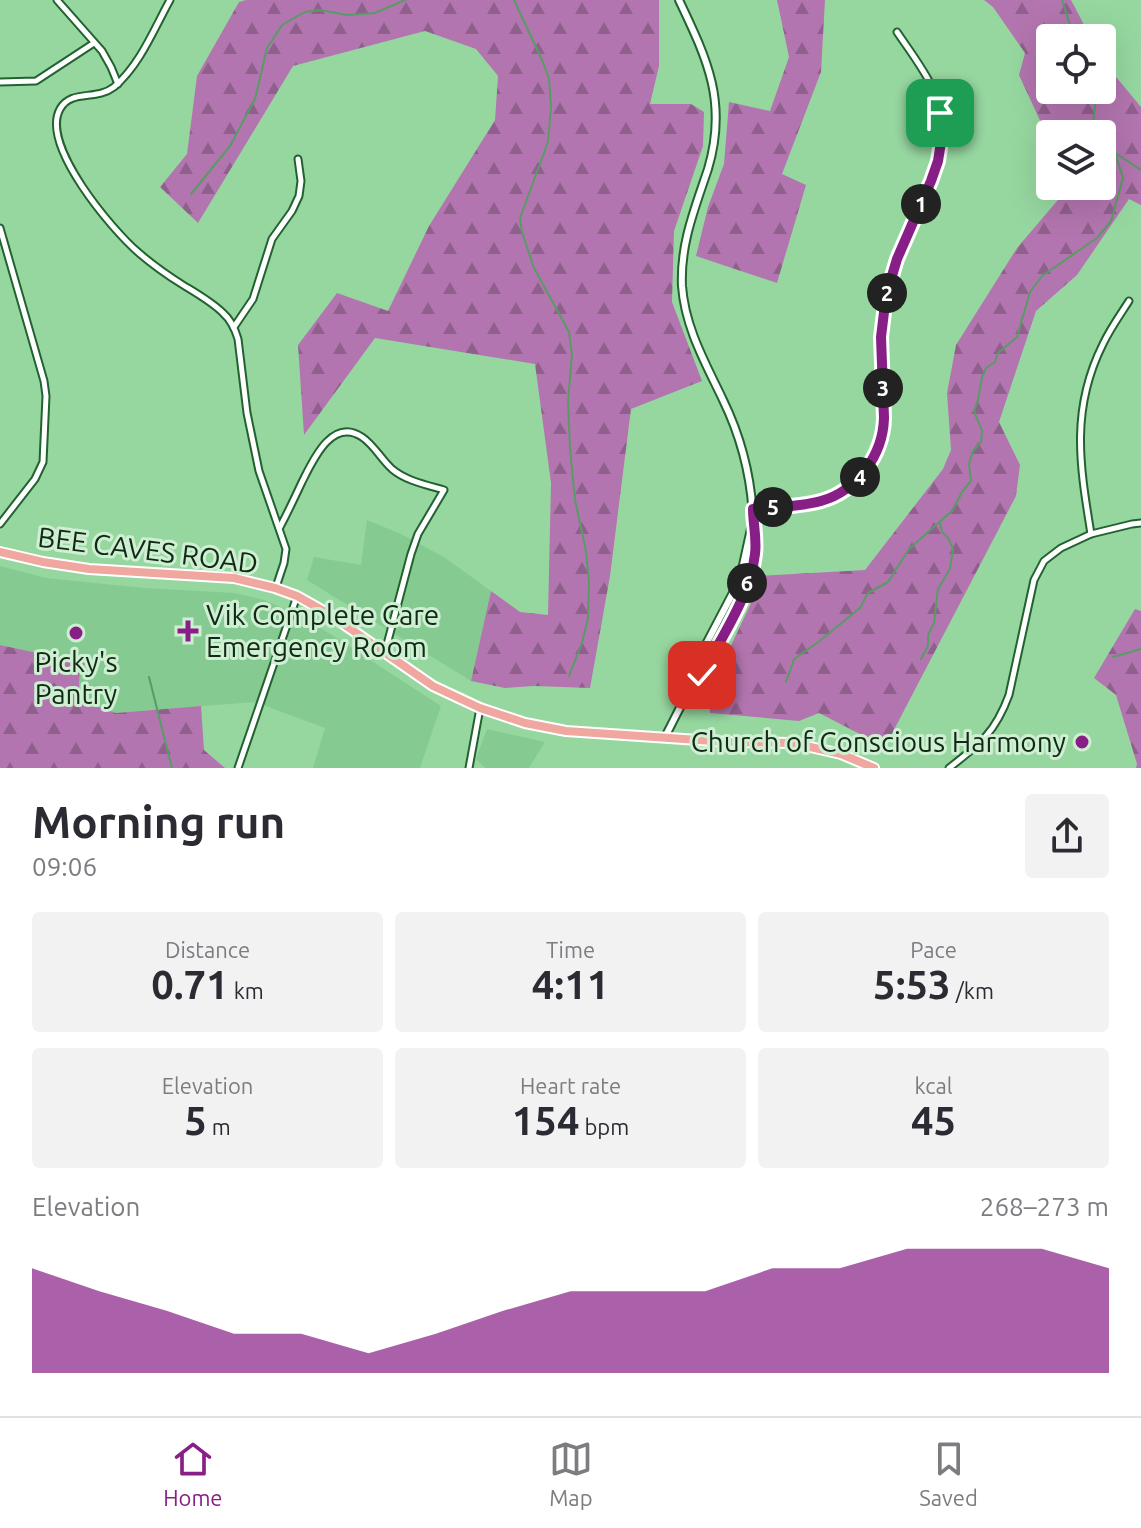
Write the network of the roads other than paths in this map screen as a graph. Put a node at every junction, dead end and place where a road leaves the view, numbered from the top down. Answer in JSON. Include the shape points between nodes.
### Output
{"nodes":[{"id":1,"x":57,"y":0,"type":"edge"},
{"id":2,"x":170,"y":0,"type":"edge"},
{"id":3,"x":679,"y":0,"type":"edge"},
{"id":4,"x":897,"y":32,"type":"dead end"},
{"id":5,"x":94,"y":43,"type":"junction"},
{"id":6,"x":0,"y":82,"type":"edge"},
{"id":7,"x":118,"y":84,"type":"junction"},
{"id":8,"x":298,"y":159,"type":"dead end"},
{"id":9,"x":0,"y":228,"type":"edge"},
{"id":10,"x":1129,"y":301,"type":"dead end"},
{"id":11,"x":234,"y":327,"type":"junction"},
{"id":12,"x":753,"y":509,"type":"junction"},
{"id":13,"x":753,"y":520,"type":"junction"},
{"id":14,"x":1141,"y":523,"type":"edge"},
{"id":15,"x":0,"y":524,"type":"edge"},
{"id":16,"x":280,"y":527,"type":"junction"},
{"id":17,"x":1091,"y":534,"type":"junction"},
{"id":18,"x":0,"y":552,"type":"edge"},
{"id":19,"x":737,"y":582,"type":"junction"},
{"id":20,"x":746,"y":586,"type":"junction"},
{"id":21,"x":275,"y":588,"type":"junction"},
{"id":22,"x":297,"y":596,"type":"junction"},
{"id":23,"x":385,"y":652,"type":"junction"},
{"id":24,"x":692,"y":684,"type":"junction"},
{"id":25,"x":480,"y":708,"type":"junction"},
{"id":26,"x":665,"y":737,"type":"junction"},
{"id":27,"x":238,"y":768,"type":"edge"},
{"id":28,"x":469,"y":768,"type":"edge"},
{"id":29,"x":874,"y":768,"type":"edge"},
{"id":30,"x":949,"y":768,"type":"edge"}],
"edges":[{"from":1,"to":5,"type":"street"},
{"from":2,"to":7,"type":"street"},
{"from":3,"to":12,"type":"street","via":[[708,65],[716,122],[709,165],[685,241],[685,311],[740,441]]},
{"from":4,"to":12,"type":"street","via":[[933,89],[941,142],[886,296],[881,337],[884,429],[868,468],[836,495],[807,504]]},
{"from":5,"to":6,"type":"street","via":[[36,81]]},
{"from":5,"to":7,"type":"street"},
{"from":7,"to":11,"type":"street","via":[[105,93],[69,99],[61,107],[56,126],[67,161],[136,251],[223,313]]},
{"from":8,"to":11,"type":"street","via":[[299,196],[272,239],[253,299]]},
{"from":9,"to":15,"type":"street","via":[[46,396],[43,462]]},
{"from":10,"to":17,"type":"street","via":[[1103,344],[1084,401],[1079,446]]},
{"from":11,"to":16,"type":"street","via":[[259,471]]},
{"from":12,"to":13,"type":"street"},
{"from":13,"to":19,"type":"street"},
{"from":13,"to":20,"type":"street","via":[[755,550]]},
{"from":14,"to":17,"type":"street"},
{"from":16,"to":21,"type":"street","via":[[286,549]]},
{"from":16,"to":23,"type":"street","via":[[314,458],[343,431],[358,434],[406,478],[444,490],[418,534]]},
{"from":17,"to":30,"type":"street","via":[[1044,561],[1034,580],[1004,710],[984,740]]},
{"from":18,"to":21,"type":"main road","name":"BEE CAVES ROAD","via":[[73,567],[234,578]]},
{"from":19,"to":20,"type":"street"},
{"from":19,"to":24,"type":"street","via":[[693,669]]},
{"from":20,"to":24,"type":"street","via":[[702,675]]},
{"from":21,"to":22,"type":"main road","name":"BEE CAVES ROAD"},
{"from":22,"to":23,"type":"main road","name":"BEE CAVES ROAD"},
{"from":22,"to":27,"type":"street"},
{"from":23,"to":25,"type":"main road","name":"BEE CAVES ROAD","via":[[433,686]]},
{"from":24,"to":26,"type":"street"},
{"from":25,"to":26,"type":"main road","name":"BEE CAVES ROAD","via":[[566,731]]},
{"from":25,"to":28,"type":"street"},
{"from":26,"to":29,"type":"main road","name":"BEE CAVES ROAD","via":[[793,743]]}]}
